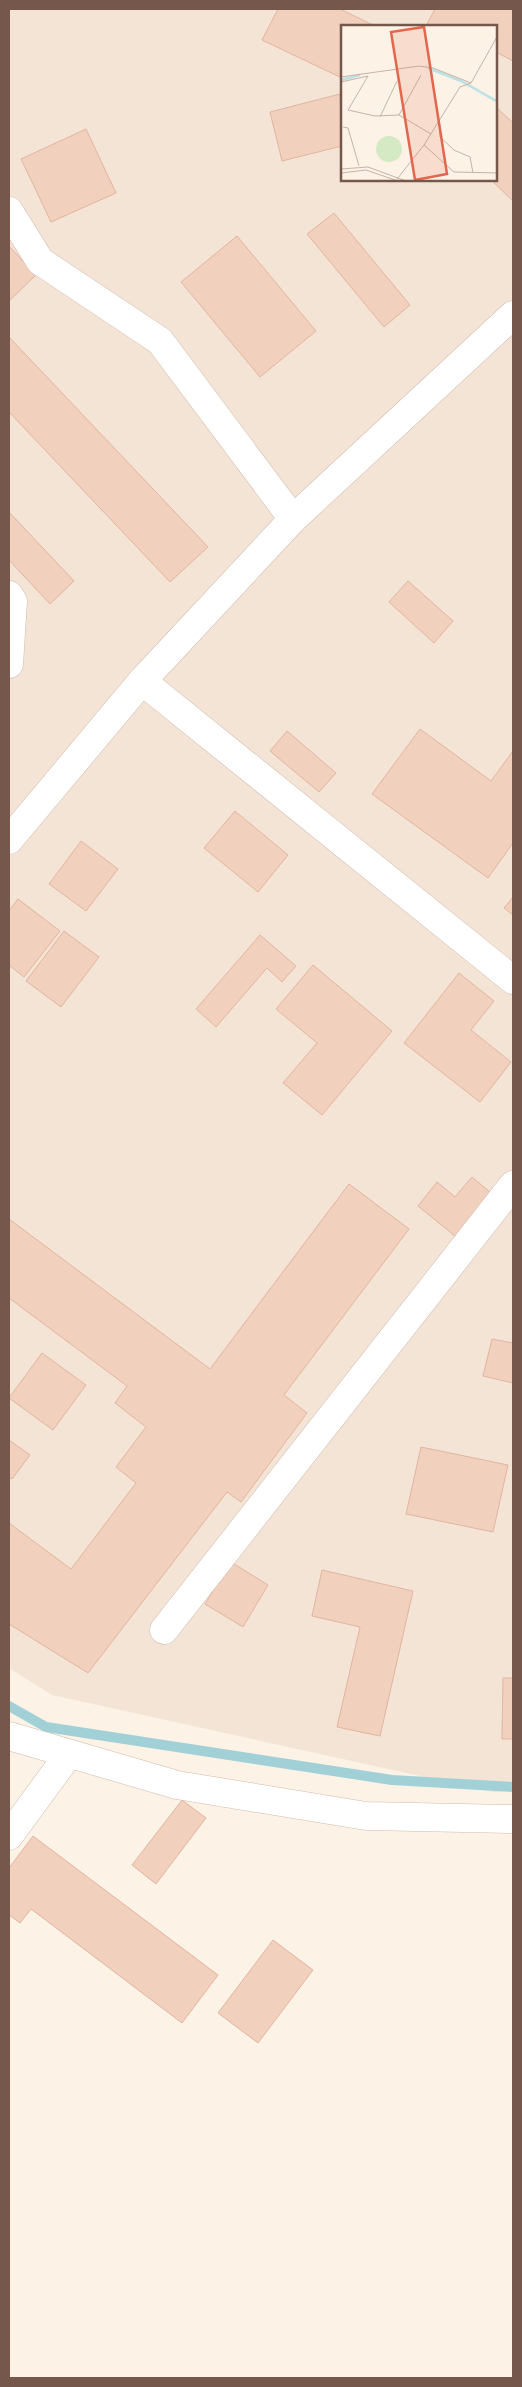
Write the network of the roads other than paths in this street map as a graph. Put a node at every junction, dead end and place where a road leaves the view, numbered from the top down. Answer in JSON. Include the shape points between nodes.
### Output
{"nodes":[{"id":1,"x":9,"y":211,"type":"edge"},
{"id":2,"x":513,"y":315,"type":"edge"},
{"id":3,"x":293,"y":519,"type":"junction"},
{"id":4,"x":9,"y":595,"type":"edge"},
{"id":5,"x":9,"y":664,"type":"edge"},
{"id":6,"x":142,"y":681,"type":"junction"},
{"id":7,"x":9,"y":840,"type":"edge"},
{"id":8,"x":513,"y":980,"type":"edge"},
{"id":9,"x":513,"y":1185,"type":"edge"},
{"id":10,"x":164,"y":1630,"type":"dead end"},
{"id":11,"x":9,"y":1736,"type":"edge"},
{"id":12,"x":70,"y":1754,"type":"junction"},
{"id":13,"x":513,"y":1819,"type":"edge"},
{"id":14,"x":9,"y":1836,"type":"edge"}],
"edges":[{"from":1,"to":3,"type":"street","via":[[40,261],[160,341]]},
{"from":2,"to":3,"type":"street"},
{"from":3,"to":6,"type":"street"},
{"from":4,"to":5,"type":"street","via":[[14,601]]},
{"from":6,"to":7,"type":"street"},
{"from":6,"to":8,"type":"street"},
{"from":9,"to":10,"type":"street"},
{"from":11,"to":12,"type":"street"},
{"from":12,"to":13,"type":"street","via":[[177,1785],[366,1816]]},
{"from":12,"to":14,"type":"street"}]}
